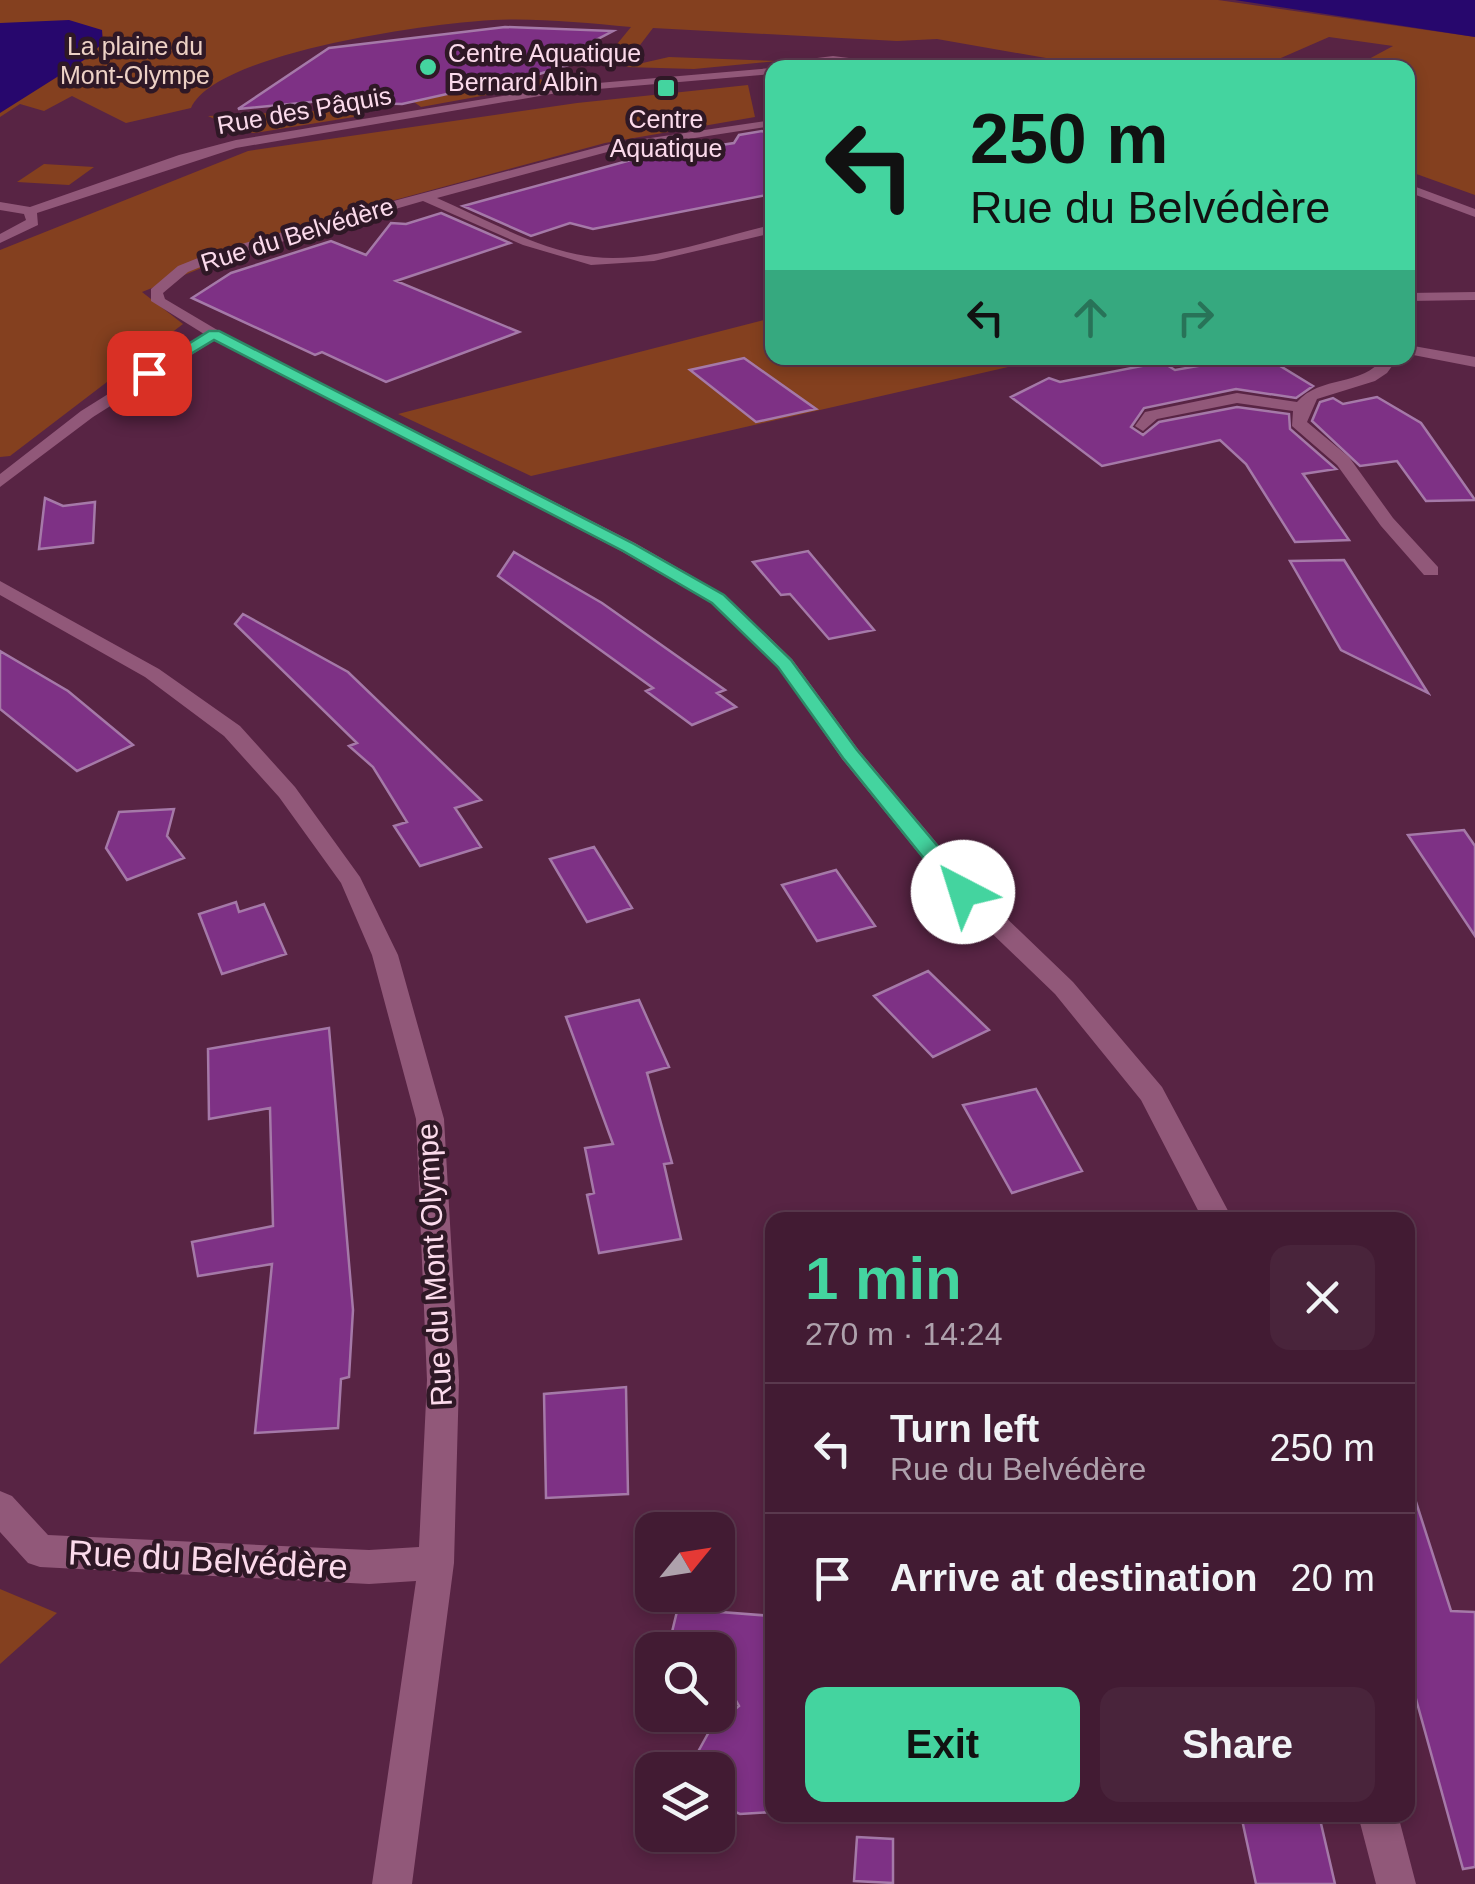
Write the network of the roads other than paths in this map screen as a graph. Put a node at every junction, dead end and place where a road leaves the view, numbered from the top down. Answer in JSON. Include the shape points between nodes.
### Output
{"nodes":[{"id":1,"x":765,"y":72,"type":"edge"},
{"id":2,"x":765,"y":124,"type":"edge"},
{"id":3,"x":1415,"y":191,"type":"edge"},
{"id":4,"x":424,"y":197,"type":"junction"},
{"id":5,"x":0,"y":206,"type":"edge"},
{"id":6,"x":30,"y":211,"type":"junction"},
{"id":7,"x":1475,"y":213,"type":"edge"},
{"id":8,"x":765,"y":232,"type":"edge"},
{"id":9,"x":0,"y":239,"type":"edge"},
{"id":10,"x":1475,"y":296,"type":"edge"},
{"id":11,"x":1415,"y":297,"type":"edge"},
{"id":12,"x":214,"y":334,"type":"junction"},
{"id":13,"x":1415,"y":351,"type":"edge"},
{"id":14,"x":1475,"y":362,"type":"edge"},
{"id":15,"x":1388,"y":365,"type":"edge"},
{"id":16,"x":1299,"y":407,"type":"junction"},
{"id":17,"x":1144,"y":426,"type":"dead end"},
{"id":18,"x":0,"y":482,"type":"edge"},
{"id":19,"x":1431,"y":571,"type":"dead end"},
{"id":20,"x":0,"y":588,"type":"edge"},
{"id":21,"x":1214,"y":1212,"type":"edge"},
{"id":22,"x":0,"y":1506,"type":"edge"},
{"id":23,"x":436,"y":1562,"type":"junction"},
{"id":24,"x":1380,"y":1822,"type":"edge"},
{"id":25,"x":392,"y":1884,"type":"edge"},
{"id":26,"x":1396,"y":1884,"type":"edge"}],
"edges":[{"from":1,"to":6,"type":"street","name":"Rue des Pâquis","via":[[563,89],[236,144]]},
{"from":2,"to":4,"type":"street","name":"Rue du Belvédère","via":[[648,140]]},
{"from":3,"to":7,"type":"street"},
{"from":4,"to":8,"type":"street","via":[[594,261]]},
{"from":4,"to":12,"type":"street","name":"Rue du Belvédère","via":[[182,269],[156,292],[158,301]]},
{"from":5,"to":6,"type":"street","name":"Rue des Pâquis"},
{"from":6,"to":9,"type":"street","name":"Rue des Pâquis","via":[[33,222]]},
{"from":10,"to":11,"type":"street"},
{"from":12,"to":18,"type":"street","via":[[87,414]]},
{"from":12,"to":21,"type":"street","via":[[718,599],[785,664],[963,892],[1064,988],[1152,1094]]},
{"from":13,"to":14,"type":"street"},
{"from":15,"to":16,"type":"street","via":[[1307,396]]},
{"from":16,"to":17,"type":"street","via":[[1238,398],[1151,415]]},
{"from":16,"to":19,"type":"street","via":[[1298,424],[1342,461]]},
{"from":20,"to":23,"type":"street","name":"Rue du Mont Olympe","via":[[152,672],[232,731],[287,792],[352,882],[385,954],[430,1119],[443,1380]]},
{"from":22,"to":23,"type":"street","name":"Rue du Belvédère","via":[[40,1551],[369,1567]]},
{"from":23,"to":25,"type":"street","name":"Rue du Mont Olympe"},
{"from":24,"to":26,"type":"street"}]}
